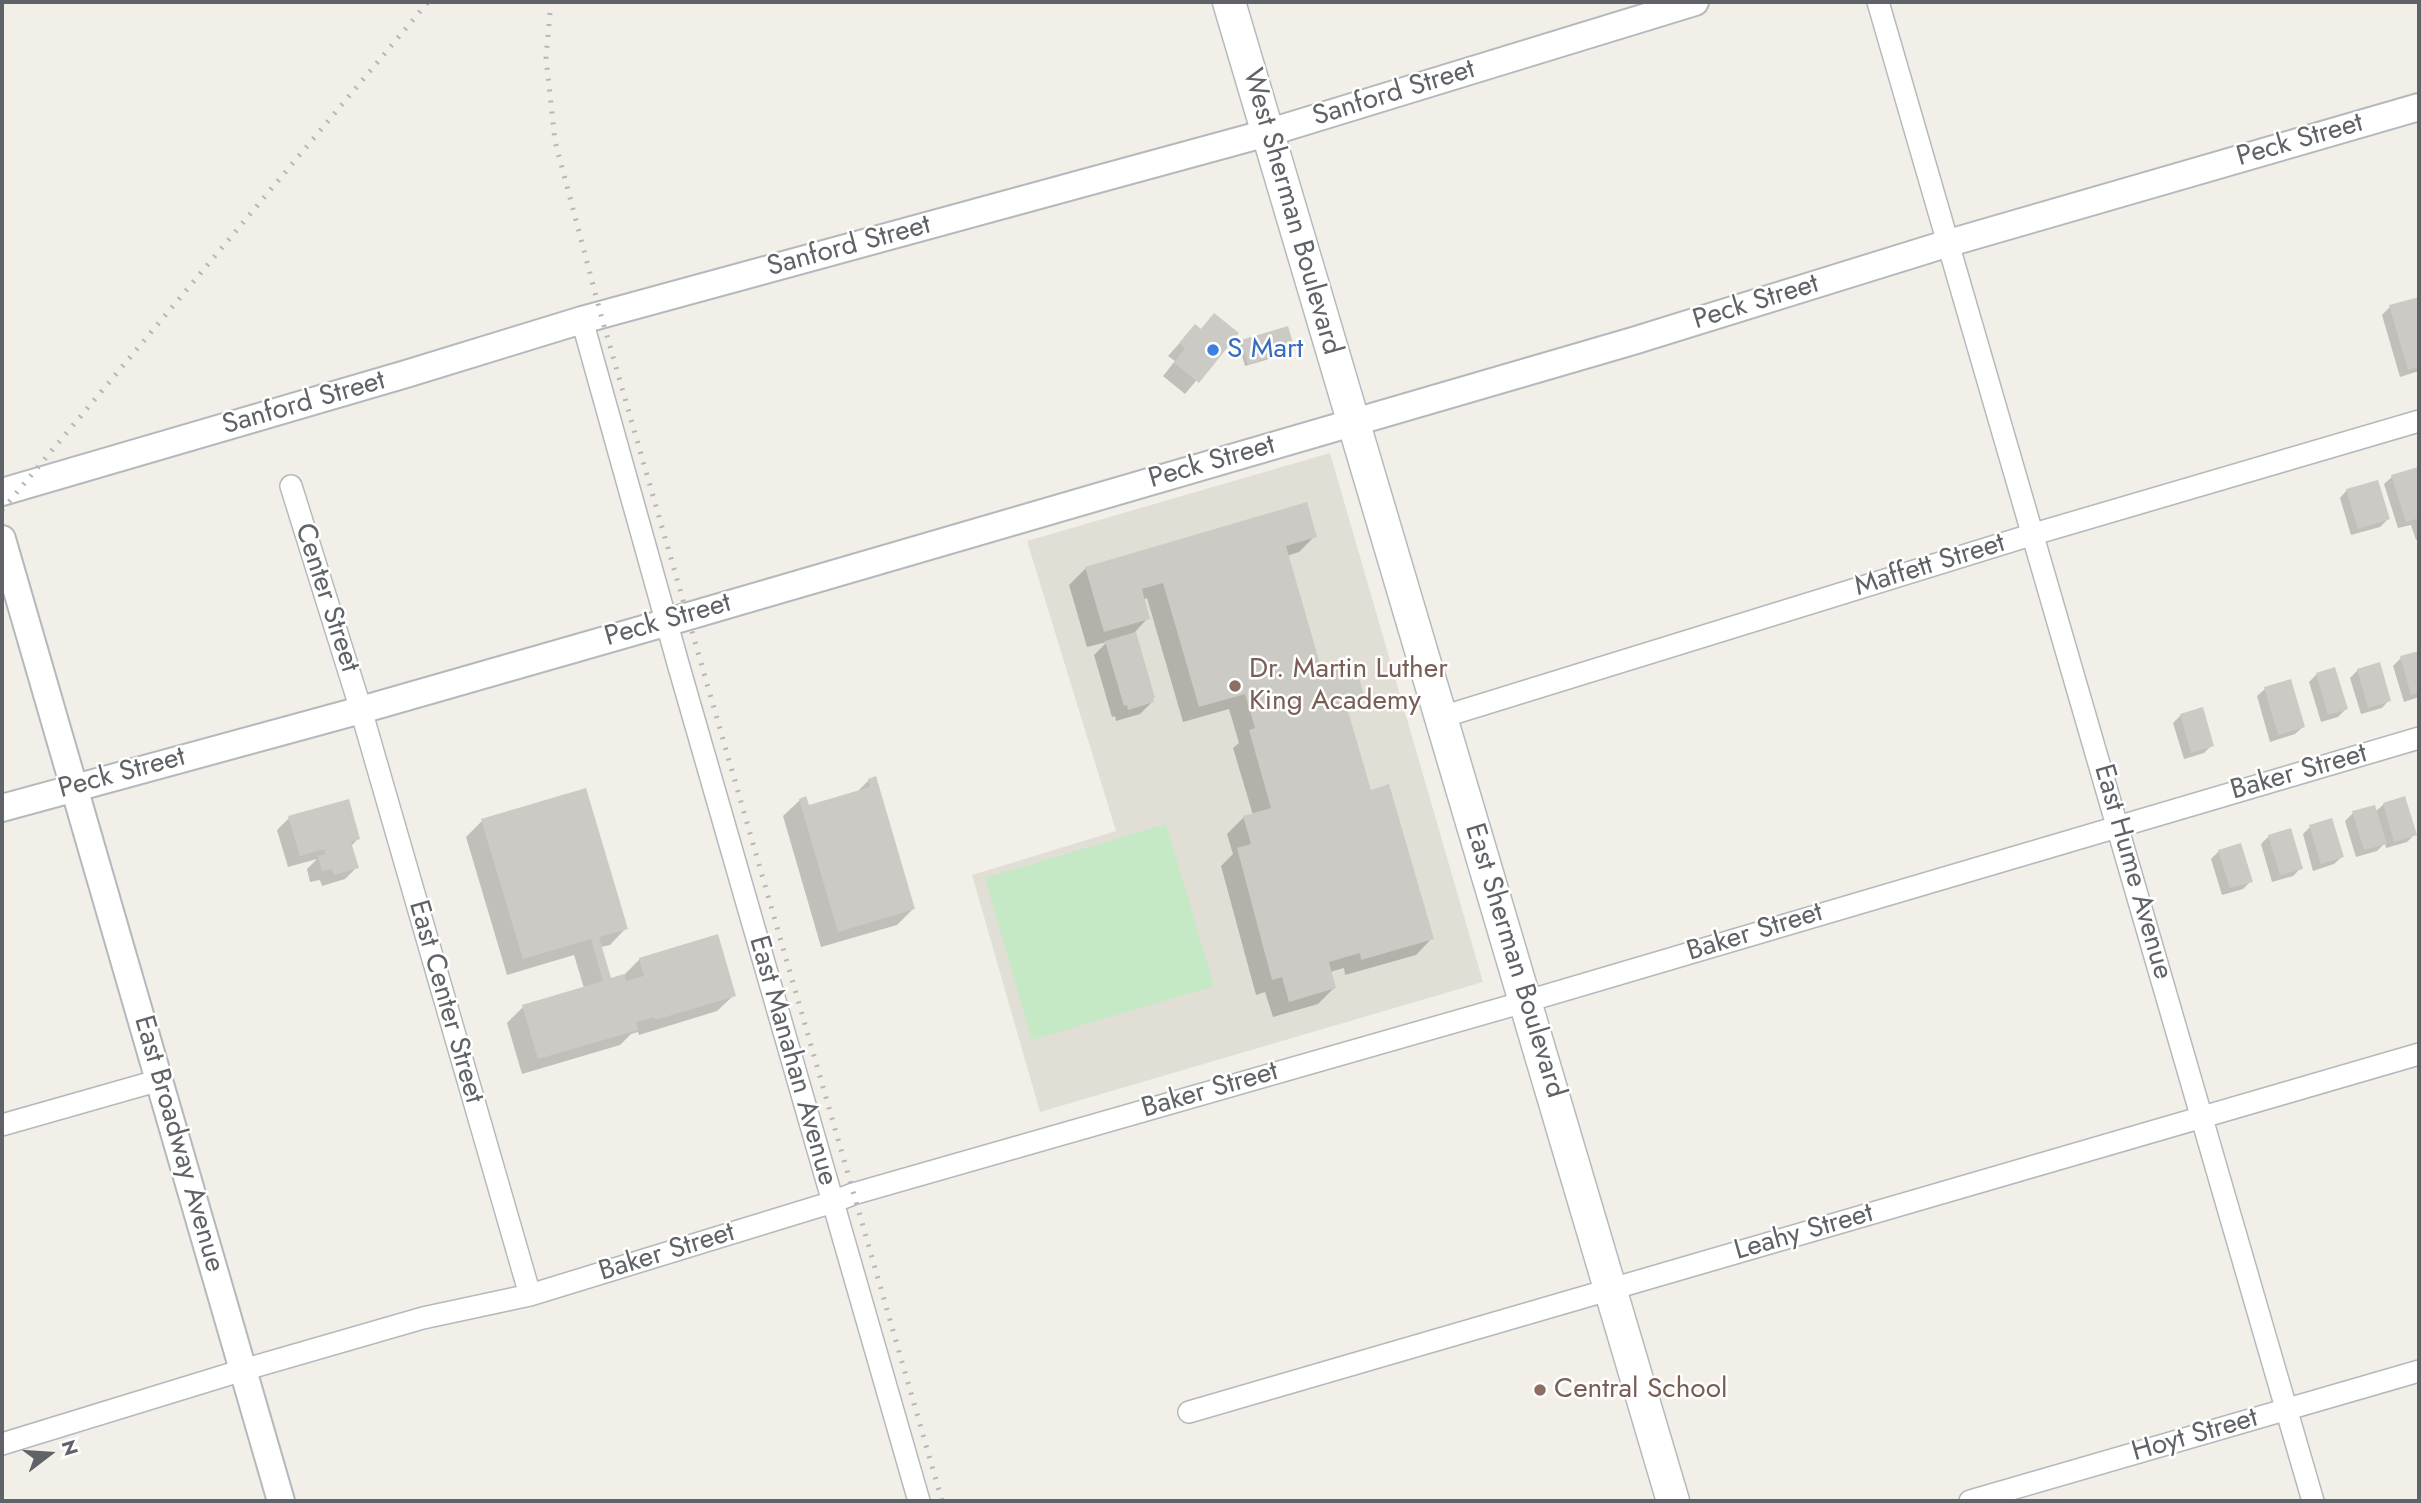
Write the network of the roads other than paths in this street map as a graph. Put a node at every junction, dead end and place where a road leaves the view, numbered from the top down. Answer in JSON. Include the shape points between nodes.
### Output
{"nodes":[{"id":1,"x":1228,"y":2,"type":"edge"},
{"id":2,"x":1695,"y":2,"type":"edge"},
{"id":3,"x":1878,"y":2,"type":"edge"},
{"id":4,"x":2419,"y":107,"type":"edge"},
{"id":5,"x":1267,"y":133,"type":"junction"},
{"id":6,"x":1949,"y":243,"type":"junction"},
{"id":7,"x":582,"y":320,"type":"junction"},
{"id":8,"x":2419,"y":421,"type":"edge"},
{"id":9,"x":1352,"y":422,"type":"junction"},
{"id":10,"x":291,"y":486,"type":"dead end"},
{"id":11,"x":2,"y":492,"type":"edge"},
{"id":12,"x":2034,"y":534,"type":"junction"},
{"id":13,"x":2,"y":539,"type":"edge"},
{"id":14,"x":666,"y":621,"type":"junction"},
{"id":15,"x":361,"y":710,"type":"junction"},
{"id":16,"x":1442,"y":716,"type":"junction"},
{"id":17,"x":2419,"y":738,"type":"edge"},
{"id":18,"x":74,"y":787,"type":"junction"},
{"id":19,"x":2,"y":808,"type":"edge"},
{"id":20,"x":2118,"y":825,"type":"junction"},
{"id":21,"x":1524,"y":1002,"type":"junction"},
{"id":22,"x":2419,"y":1054,"type":"edge"},
{"id":23,"x":160,"y":1080,"type":"junction"},
{"id":24,"x":2203,"y":1118,"type":"junction"},
{"id":25,"x":2,"y":1125,"type":"edge"},
{"id":26,"x":833,"y":1202,"type":"junction"},
{"id":27,"x":1611,"y":1289,"type":"junction"},
{"id":28,"x":530,"y":1295,"type":"junction"},
{"id":29,"x":243,"y":1370,"type":"junction"},
{"id":30,"x":2419,"y":1371,"type":"edge"},
{"id":31,"x":2287,"y":1409,"type":"junction"},
{"id":32,"x":1189,"y":1412,"type":"dead end"},
{"id":33,"x":2,"y":1444,"type":"edge"},
{"id":34,"x":281,"y":1501,"type":"edge"},
{"id":35,"x":919,"y":1501,"type":"edge"},
{"id":36,"x":1673,"y":1501,"type":"edge"},
{"id":37,"x":1970,"y":1501,"type":"edge"},
{"id":38,"x":2313,"y":1501,"type":"edge"}],
"edges":[{"from":1,"to":5,"type":"main road","name":"West Sherman Boulevard"},
{"from":2,"to":5,"type":"street","name":"Sanford Street"},
{"from":3,"to":6,"type":"street","name":"East Hume Avenue"},
{"from":4,"to":6,"type":"street","name":"Peck Street"},
{"from":5,"to":7,"type":"street","name":"Sanford Street"},
{"from":5,"to":9,"type":"main road","name":"West Sherman Boulevard"},
{"from":6,"to":9,"type":"street","name":"Peck Street"},
{"from":6,"to":12,"type":"street","name":"East Hume Avenue"},
{"from":7,"to":11,"type":"street","name":"Sanford Street"},
{"from":7,"to":14,"type":"street","name":"East Manahan Avenue"},
{"from":8,"to":12,"type":"street","name":"Maffett Street"},
{"from":9,"to":14,"type":"street","name":"Peck Street"},
{"from":9,"to":16,"type":"main road","name":"East Sherman Boulevard"},
{"from":10,"to":15,"type":"street","name":"Center Street"},
{"from":12,"to":16,"type":"street","name":"Maffett Street"},
{"from":12,"to":20,"type":"street","name":"East Hume Avenue"},
{"from":13,"to":18,"type":"street","name":"East Broadway Avenue"},
{"from":14,"to":15,"type":"street","name":"Peck Street"},
{"from":14,"to":26,"type":"street","name":"East Manahan Avenue"},
{"from":15,"to":18,"type":"street","name":"Peck Street"},
{"from":15,"to":28,"type":"street","name":"East Center Street"},
{"from":16,"to":21,"type":"main road","name":"East Sherman Boulevard"},
{"from":17,"to":20,"type":"street","name":"Baker Street"},
{"from":18,"to":19,"type":"street","name":"Peck Street"},
{"from":18,"to":23,"type":"street","name":"East Broadway Avenue"},
{"from":20,"to":21,"type":"street","name":"Baker Street"},
{"from":20,"to":24,"type":"street","name":"East Hume Avenue"},
{"from":21,"to":26,"type":"street","name":"Baker Street"},
{"from":21,"to":27,"type":"main road","name":"East Sherman Boulevard"},
{"from":22,"to":24,"type":"street","name":"Leahy Street"},
{"from":23,"to":25,"type":"street"},
{"from":23,"to":29,"type":"street","name":"East Broadway Avenue"},
{"from":24,"to":27,"type":"street","name":"Leahy Street"},
{"from":24,"to":31,"type":"street","name":"East Hume Avenue"},
{"from":26,"to":28,"type":"street","name":"Baker Street"},
{"from":26,"to":35,"type":"street","name":"East Manahan Avenue"},
{"from":27,"to":32,"type":"street","name":"Leahy Street"},
{"from":27,"to":36,"type":"main road","name":"East Sherman Boulevard"},
{"from":28,"to":29,"type":"street","name":"Baker Street","via":[[423,1318]]},
{"from":29,"to":33,"type":"street","name":"Baker Street"},
{"from":29,"to":34,"type":"street","name":"East Broadway Avenue"},
{"from":30,"to":31,"type":"street","name":"Hoyt Street"},
{"from":31,"to":37,"type":"street","name":"Hoyt Street"},
{"from":31,"to":38,"type":"street","name":"East Hume Avenue"}]}
